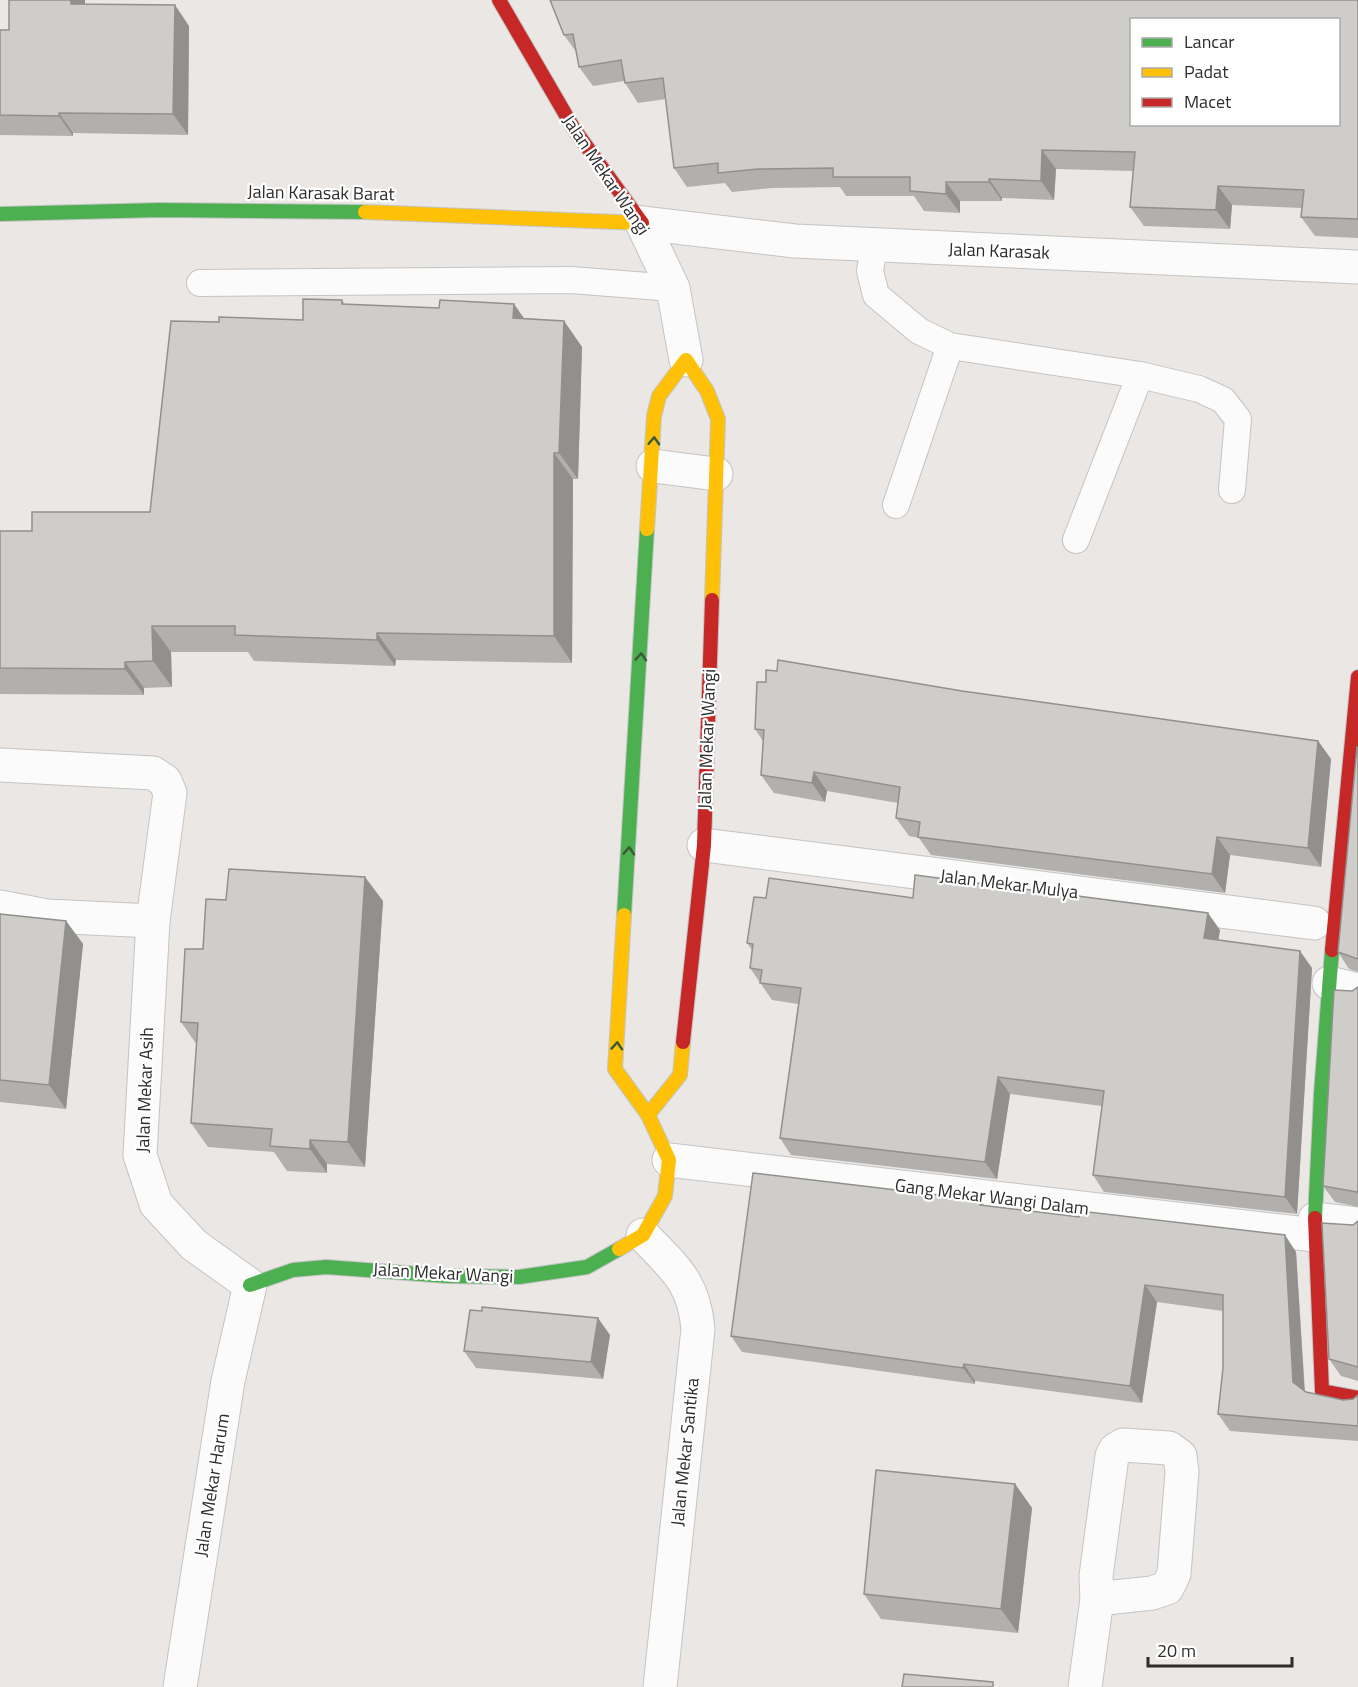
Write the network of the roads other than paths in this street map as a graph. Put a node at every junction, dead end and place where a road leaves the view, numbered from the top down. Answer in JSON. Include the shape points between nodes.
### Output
{"nodes":[{"id":1,"x":499,"y":0,"type":"edge"},
{"id":2,"x":0,"y":214,"type":"edge"},
{"id":3,"x":642,"y":224,"type":"junction"},
{"id":4,"x":874,"y":246,"type":"junction"},
{"id":5,"x":1358,"y":267,"type":"edge"},
{"id":6,"x":200,"y":283,"type":"dead end"},
{"id":7,"x":673,"y":288,"type":"junction"},
{"id":8,"x":950,"y":346,"type":"junction"},
{"id":9,"x":686,"y":360,"type":"junction"},
{"id":10,"x":1140,"y":375,"type":"junction"},
{"id":11,"x":653,"y":466,"type":"junction"},
{"id":12,"x":716,"y":474,"type":"junction"},
{"id":13,"x":1232,"y":490,"type":"dead end"},
{"id":14,"x":896,"y":505,"type":"dead end"},
{"id":15,"x":1076,"y":540,"type":"dead end"},
{"id":16,"x":1358,"y":677,"type":"edge"},
{"id":17,"x":0,"y":765,"type":"edge"},
{"id":18,"x":704,"y":845,"type":"junction"},
{"id":19,"x":0,"y":907,"type":"edge"},
{"id":20,"x":153,"y":921,"type":"junction"},
{"id":21,"x":1314,"y":923,"type":"dead end"},
{"id":22,"x":1344,"y":986,"type":"edge"},
{"id":23,"x":648,"y":1115,"type":"junction"},
{"id":24,"x":669,"y":1160,"type":"junction"},
{"id":25,"x":1358,"y":1224,"type":"edge"},
{"id":26,"x":1315,"y":1227,"type":"junction"},
{"id":27,"x":643,"y":1235,"type":"junction"},
{"id":28,"x":250,"y":1285,"type":"junction"},
{"id":29,"x":1358,"y":1398,"type":"edge"},
{"id":30,"x":1097,"y":1599,"type":"junction"},
{"id":31,"x":180,"y":1687,"type":"edge"},
{"id":32,"x":660,"y":1687,"type":"edge"},
{"id":33,"x":1085,"y":1687,"type":"edge"}],
"edges":[{"from":1,"to":3,"type":"street","name":"Jalan Mekar Wangi","via":[[574,129]]},
{"from":2,"to":3,"type":"street","name":"Jalan Karasak Barat","via":[[117,208],[368,211]]},
{"from":3,"to":4,"type":"street","name":"Jalan Karasak"},
{"from":3,"to":7,"type":"street","name":"Jalan Mekar Wangi"},
{"from":4,"to":5,"type":"street","name":"Jalan Karasak"},
{"from":4,"to":8,"type":"lane","via":[[870,271],[876,296],[919,332]]},
{"from":6,"to":7,"type":"lane","via":[[571,280]]},
{"from":7,"to":9,"type":"street","name":"Jalan Mekar Wangi"},
{"from":8,"to":10,"type":"lane"},
{"from":8,"to":14,"type":"lane"},
{"from":11,"to":9,"type":"street","one_way":true,"via":[[654,416],[659,396]]},
{"from":9,"to":12,"type":"street","name":"Jalan Mekar Wangi","via":[[707,392],[718,419]]},
{"from":10,"to":13,"type":"lane","via":[[1199,389],[1223,400],[1238,419]]},
{"from":10,"to":15,"type":"lane"},
{"from":11,"to":12,"type":"street"},
{"from":23,"to":11,"type":"street","one_way":true,"via":[[615,1069]]},
{"from":12,"to":18,"type":"street","name":"Jalan Mekar Wangi"},
{"from":16,"to":22,"type":"street","via":[[1337,875]]},
{"from":17,"to":20,"type":"street","name":"Jalan Mekar Asih","via":[[153,773],[165,781],[170,803]]},
{"from":18,"to":21,"type":"street","name":"Jalan Mekar Mulya"},
{"from":18,"to":23,"type":"street","name":"Jalan Mekar Wangi","via":[[680,1076]]},
{"from":19,"to":20,"type":"street","via":[[47,916]]},
{"from":20,"to":28,"type":"street","name":"Jalan Mekar Asih","via":[[140,1155],[156,1204],[194,1245]]},
{"from":22,"to":26,"type":"street"},
{"from":23,"to":24,"type":"street"},
{"from":24,"to":26,"type":"street","name":"Gang Mekar Wangi Dalam"},
{"from":24,"to":27,"type":"street","via":[[665,1196]]},
{"from":25,"to":26,"type":"street","name":"Gang Mekar Wangi Dalam"},
{"from":26,"to":29,"type":"street","via":[[1322,1391]]},
{"from":27,"to":28,"type":"street","name":"Jalan Mekar Wangi","via":[[587,1267],[519,1277],[326,1267],[293,1270]]},
{"from":27,"to":32,"type":"street","name":"Jalan Mekar Santika","via":[[686,1280],[696,1304],[698,1329]]},
{"from":28,"to":31,"type":"street","name":"Jalan Mekar Harum","via":[[228,1381]]},
{"from":30,"to":30,"type":"street","via":[[1096,1576],[1112,1456],[1123,1445],[1169,1448],[1180,1456],[1182,1472],[1174,1574],[1167,1588],[1152,1593]]},
{"from":30,"to":33,"type":"street"}]}
